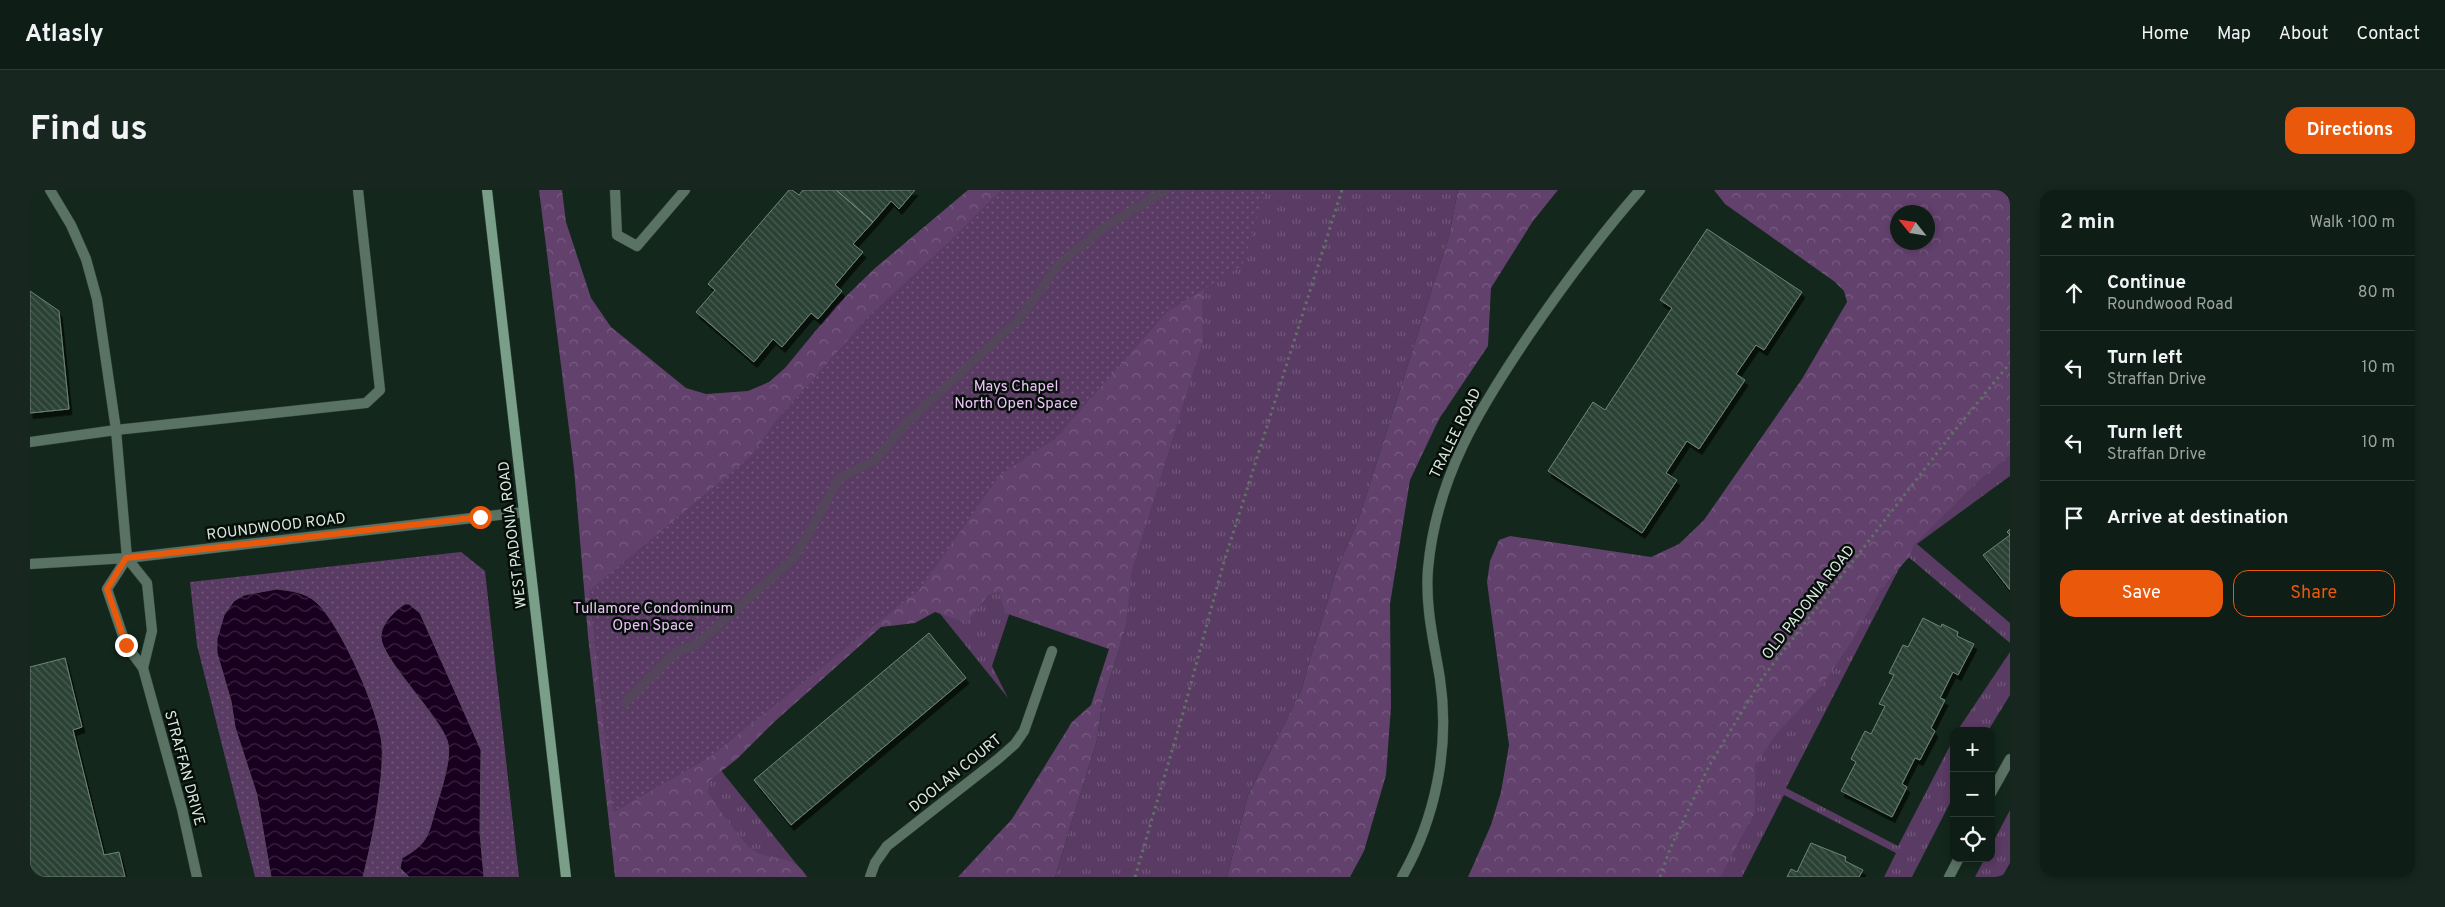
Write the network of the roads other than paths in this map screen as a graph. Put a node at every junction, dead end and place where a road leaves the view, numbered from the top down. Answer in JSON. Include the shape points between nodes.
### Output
{"nodes":[{"id":1,"x":50,"y":190,"type":"edge"},
{"id":2,"x":358,"y":190,"type":"edge"},
{"id":3,"x":487,"y":190,"type":"edge"},
{"id":4,"x":615,"y":190,"type":"edge"},
{"id":5,"x":685,"y":190,"type":"edge"},
{"id":6,"x":1640,"y":190,"type":"edge"},
{"id":7,"x":116,"y":430,"type":"junction"},
{"id":8,"x":30,"y":442,"type":"edge"},
{"id":9,"x":524,"y":512,"type":"junction"},
{"id":10,"x":126,"y":558,"type":"junction"},
{"id":11,"x":30,"y":564,"type":"edge"},
{"id":12,"x":1052,"y":651,"type":"dead end"},
{"id":13,"x":143,"y":668,"type":"junction"},
{"id":14,"x":2010,"y":759,"type":"edge"},
{"id":15,"x":1995,"y":786,"type":"edge"},
{"id":16,"x":1957,"y":862,"type":"edge"},
{"id":17,"x":197,"y":877,"type":"edge"},
{"id":18,"x":566,"y":877,"type":"edge"},
{"id":19,"x":870,"y":877,"type":"edge"},
{"id":20,"x":1402,"y":877,"type":"edge"},
{"id":21,"x":1949,"y":877,"type":"edge"}],
"edges":[{"from":1,"to":7,"type":"street","via":[[86,259],[97,299]]},
{"from":2,"to":7,"type":"street","via":[[380,390],[366,403]]},
{"from":3,"to":9,"type":"main road","name":"WEST PADONIA ROAD"},
{"from":4,"to":5,"type":"street","via":[[617,235],[637,246]]},
{"from":6,"to":20,"type":"street","name":"TRALEE ROAD","via":[[1573,270],[1488,396],[1448,478],[1435,521],[1428,571],[1429,616],[1441,690],[1443,738],[1438,779],[1416,854]]},
{"from":7,"to":8,"type":"street"},
{"from":7,"to":10,"type":"street"},
{"from":9,"to":10,"type":"street","name":"ROUNDWOOD ROAD"},
{"from":9,"to":18,"type":"main road","name":"WEST PADONIA ROAD"},
{"from":10,"to":11,"type":"street","name":"ROUNDWOOD ROAD"},
{"from":10,"to":13,"type":"street","name":"STRAFFAN DRIVE","via":[[147,583],[152,630]]},
{"from":10,"to":13,"type":"street","name":"STRAFFAN DRIVE","via":[[107,589],[126,645]]},
{"from":12,"to":19,"type":"street","name":"DOOLAN COURT","via":[[1028,720],[1015,744],[887,846],[874,864]]},
{"from":13,"to":17,"type":"street","name":"STRAFFAN DRIVE"},
{"from":14,"to":15,"type":"street"},
{"from":16,"to":21,"type":"street"}]}
